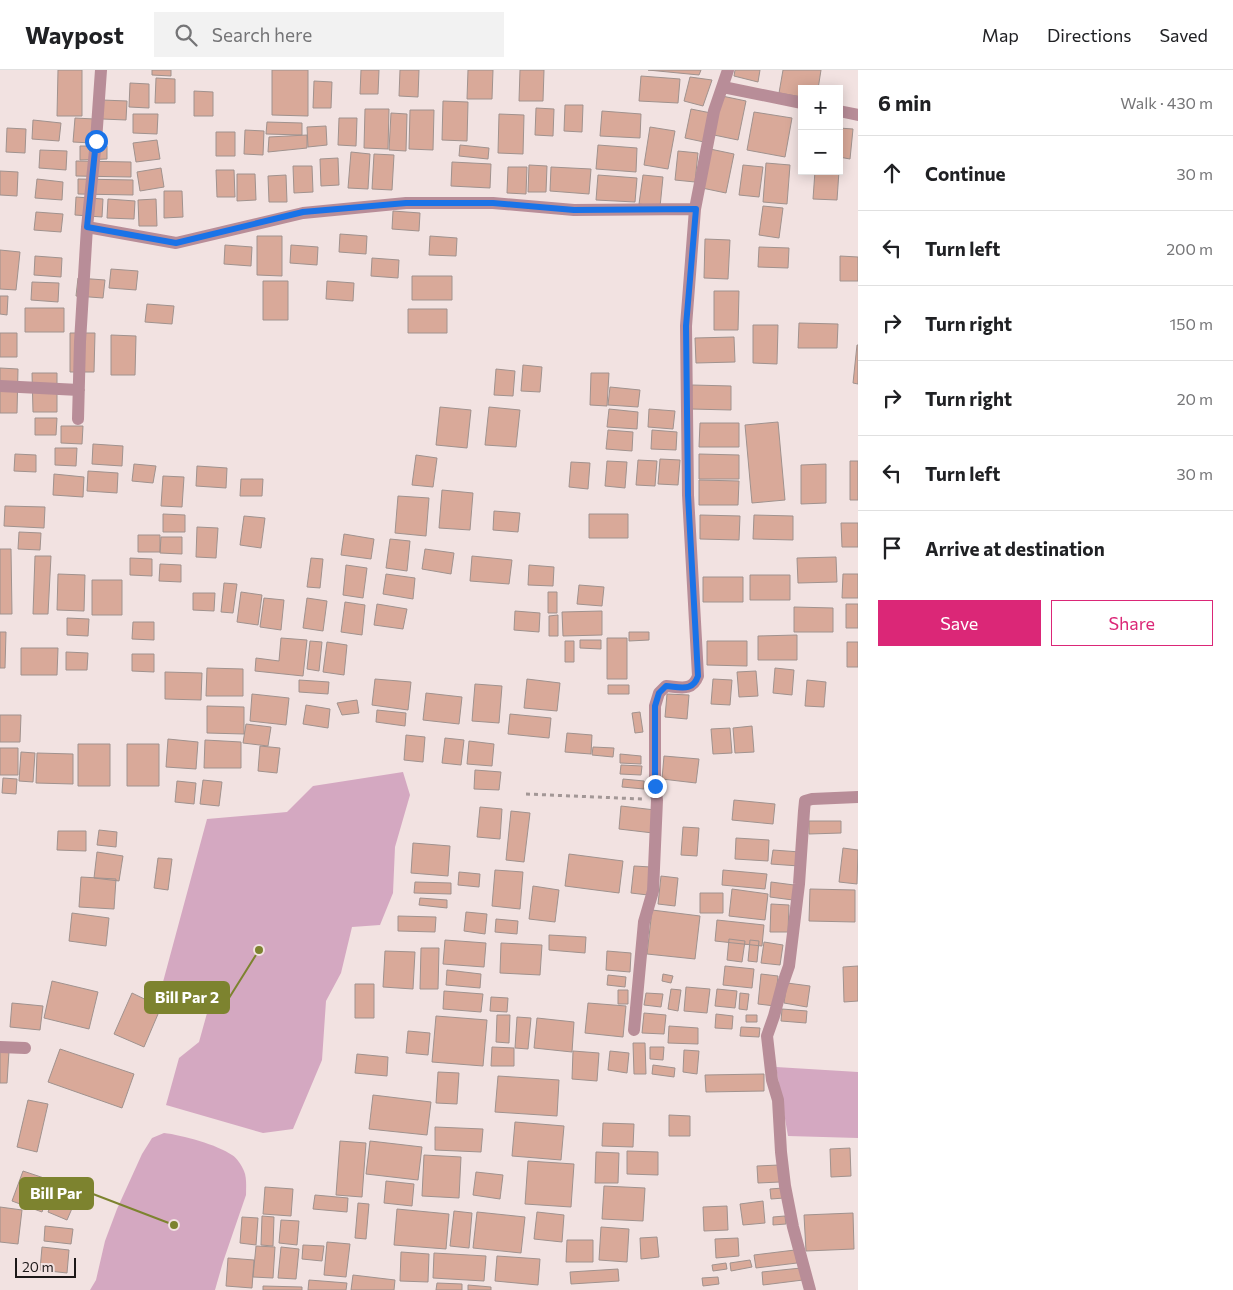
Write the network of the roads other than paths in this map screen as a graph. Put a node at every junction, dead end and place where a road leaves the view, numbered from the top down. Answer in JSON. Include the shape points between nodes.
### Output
{"nodes":[{"id":1,"x":101,"y":70,"type":"edge"},
{"id":2,"x":728,"y":70,"type":"edge"},
{"id":3,"x":723,"y":87,"type":"junction"},
{"id":4,"x":798,"y":102,"type":"edge"},
{"id":5,"x":843,"y":112,"type":"edge"},
{"id":6,"x":858,"y":115,"type":"edge"},
{"id":7,"x":696,"y":209,"type":"junction"},
{"id":8,"x":87,"y":227,"type":"junction"},
{"id":9,"x":0,"y":386,"type":"edge"},
{"id":10,"x":79,"y":390,"type":"junction"},
{"id":11,"x":78,"y":419,"type":"dead end"},
{"id":12,"x":858,"y":798,"type":"edge"},
{"id":13,"x":634,"y":1030,"type":"dead end"},
{"id":14,"x":0,"y":1047,"type":"edge"},
{"id":15,"x":25,"y":1048,"type":"dead end"},
{"id":16,"x":810,"y":1290,"type":"edge"}],
"edges":[{"from":1,"to":8,"type":"street"},
{"from":2,"to":3,"type":"street"},
{"from":3,"to":4,"type":"street"},
{"from":3,"to":7,"type":"street","via":[[714,111]]},
{"from":5,"to":6,"type":"street"},
{"from":7,"to":8,"type":"street","via":[[574,210],[493,203],[406,203],[303,212],[176,243]]},
{"from":7,"to":13,"type":"street","via":[[686,326],[688,495],[698,676],[696,683],[689,688],[666,686],[659,693],[655,706],[657,800],[653,891],[644,922]]},
{"from":8,"to":10,"type":"street"},
{"from":9,"to":10,"type":"street"},
{"from":10,"to":11,"type":"street"},
{"from":12,"to":16,"type":"street","via":[[806,801],[789,966],[767,1036],[772,1080],[778,1100],[785,1186],[792,1227]]},
{"from":14,"to":15,"type":"street"}]}
